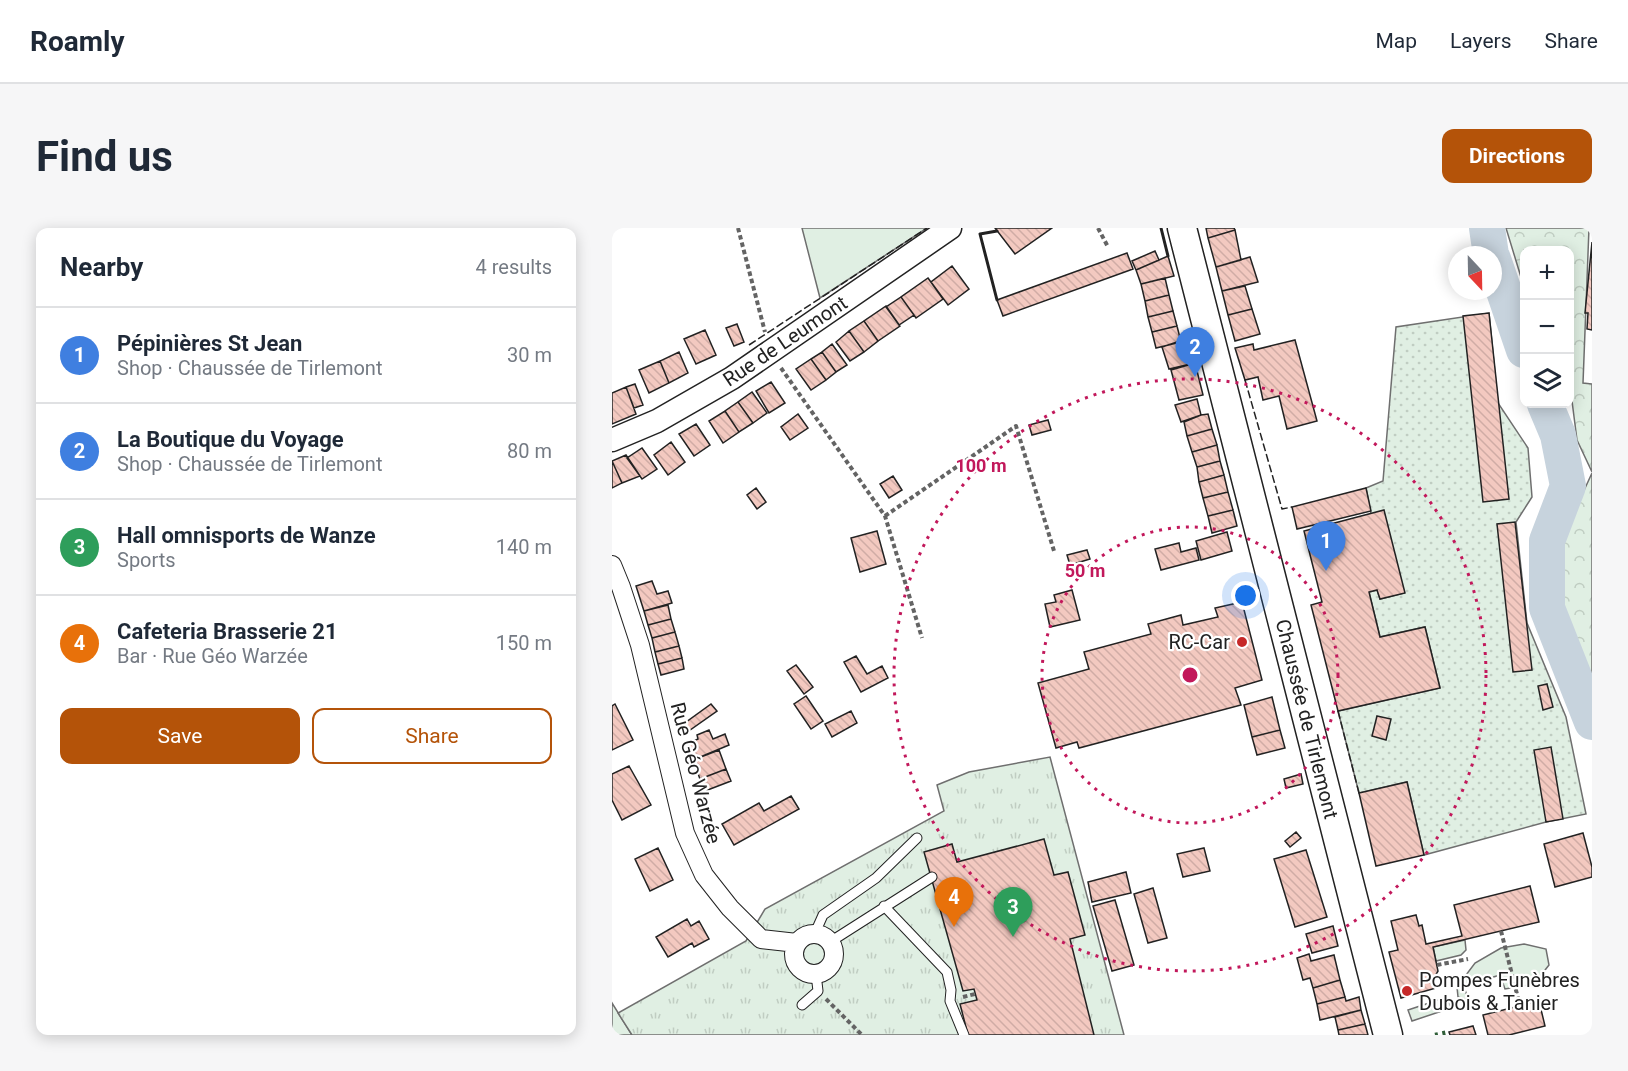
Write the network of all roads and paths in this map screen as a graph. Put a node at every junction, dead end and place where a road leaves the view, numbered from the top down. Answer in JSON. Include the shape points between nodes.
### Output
{"nodes":[{"id":1,"x":738,"y":228,"type":"edge"},
{"id":2,"x":950,"y":228,"type":"edge"},
{"id":3,"x":1098,"y":228,"type":"edge"},
{"id":4,"x":1182,"y":228,"type":"edge"},
{"id":5,"x":1108,"y":247,"type":"dead end"},
{"id":6,"x":770,"y":352,"type":"junction"},
{"id":7,"x":612,"y":440,"type":"edge"},
{"id":8,"x":885,"y":516,"type":"junction"},
{"id":9,"x":1054,"y":552,"type":"dead end"},
{"id":10,"x":612,"y":565,"type":"edge"},
{"id":11,"x":922,"y":638,"type":"dead end"},
{"id":12,"x":917,"y":838,"type":"dead end"},
{"id":13,"x":932,"y":877,"type":"dead end"},
{"id":14,"x":884,"y":906,"type":"junction"},
{"id":15,"x":1501,"y":931,"type":"dead end"},
{"id":16,"x":822,"y":938,"type":"junction"},
{"id":17,"x":797,"y":943,"type":"junction"},
{"id":18,"x":1468,"y":959,"type":"dead end"},
{"id":19,"x":1437,"y":964,"type":"dead end"},
{"id":20,"x":817,"y":983,"type":"junction"},
{"id":21,"x":802,"y":1005,"type":"dead end"},
{"id":22,"x":1520,"y":1006,"type":"dead end"},
{"id":23,"x":862,"y":1035,"type":"edge"},
{"id":24,"x":964,"y":1035,"type":"edge"},
{"id":25,"x":1388,"y":1035,"type":"edge"}],
"edges":[{"from":1,"to":6,"type":"path"},
{"from":2,"to":6,"type":"street","name":"Rue de Leumont"},
{"from":3,"to":5,"type":"path"},
{"from":4,"to":25,"type":"main road","name":"Chaussée de Tirlemont"},
{"from":6,"to":7,"type":"street","name":"Rue de Leumont","via":[[657,421]]},
{"from":6,"to":8,"type":"path"},
{"from":8,"to":9,"type":"path","via":[[1016,426]]},
{"from":8,"to":11,"type":"path"},
{"from":10,"to":17,"type":"street","name":"Rue Géo Warzée","via":[[640,645],[685,832],[704,875],[761,939]]},
{"from":12,"to":16,"type":"lane","via":[[876,878],[823,915]]},
{"from":13,"to":14,"type":"lane"},
{"from":14,"to":16,"type":"lane"},
{"from":14,"to":24,"type":"lane","via":[[947,972],[950,1001]]},
{"from":15,"to":22,"type":"path"},
{"from":16,"to":17,"type":"street","via":[[802,937]]},
{"from":16,"to":20,"type":"street","via":[[834,955]]},
{"from":17,"to":20,"type":"street","via":[[794,961]]},
{"from":18,"to":19,"type":"path"},
{"from":20,"to":21,"type":"lane"},
{"from":20,"to":23,"type":"path"}]}
